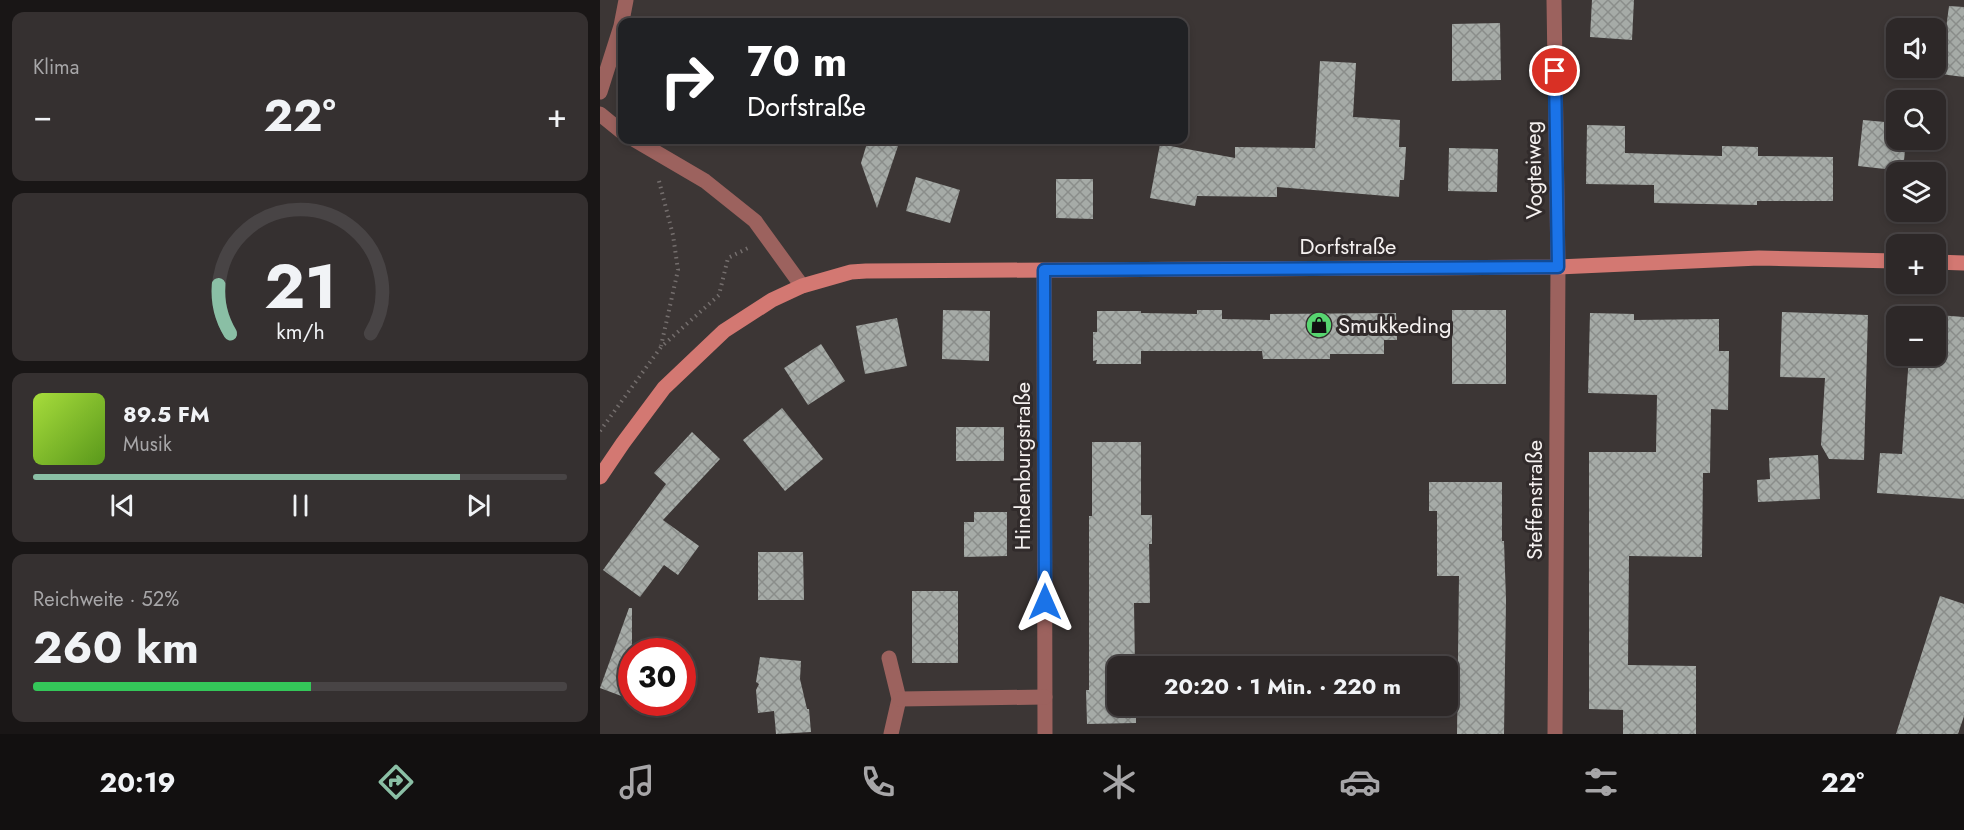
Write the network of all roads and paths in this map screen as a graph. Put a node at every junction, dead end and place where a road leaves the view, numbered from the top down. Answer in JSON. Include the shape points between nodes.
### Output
{"nodes":[{"id":1,"x":626,"y":0,"type":"edge"},
{"id":2,"x":1554,"y":0,"type":"edge"},
{"id":3,"x":623,"y":18,"type":"edge"},
{"id":4,"x":618,"y":35,"type":"edge"},
{"id":5,"x":600,"y":92,"type":"edge"},
{"id":6,"x":600,"y":114,"type":"edge"},
{"id":7,"x":618,"y":129,"type":"edge"},
{"id":8,"x":642,"y":144,"type":"edge"},
{"id":9,"x":649,"y":148,"type":"junction"},
{"id":10,"x":768,"y":238,"type":"junction"},
{"id":11,"x":1886,"y":261,"type":"edge"},
{"id":12,"x":1946,"y":262,"type":"edge"},
{"id":13,"x":1964,"y":263,"type":"edge"},
{"id":14,"x":1558,"y":267,"type":"junction"},
{"id":15,"x":1044,"y":270,"type":"junction"},
{"id":16,"x":802,"y":286,"type":"junction"},
{"id":17,"x":660,"y":347,"type":"junction"},
{"id":18,"x":600,"y":431,"type":"edge"},
{"id":19,"x":600,"y":477,"type":"edge"},
{"id":20,"x":889,"y":658,"type":"dead end"},
{"id":21,"x":1045,"y":697,"type":"junction"},
{"id":22,"x":899,"y":699,"type":"junction"},
{"id":23,"x":891,"y":734,"type":"edge"},
{"id":24,"x":1045,"y":734,"type":"edge"},
{"id":25,"x":1555,"y":734,"type":"edge"}],
"edges":[{"from":1,"to":3,"type":"street"},
{"from":2,"to":14,"type":"street","name":"Vogteiweg"},
{"from":4,"to":5,"type":"street"},
{"from":6,"to":7,"type":"street"},
{"from":8,"to":9,"type":"street"},
{"from":9,"to":10,"type":"street","via":[[705,181],[755,221]]},
{"from":9,"to":17,"type":"path","via":[[678,270]]},
{"from":10,"to":16,"type":"street"},
{"from":10,"to":17,"type":"path","via":[[728,258],[719,295]]},
{"from":11,"to":14,"type":"main road","name":"Dorfstraße","via":[[1759,258]]},
{"from":12,"to":13,"type":"main road"},
{"from":14,"to":15,"type":"main road","name":"Dorfstraße"},
{"from":14,"to":25,"type":"street","name":"Steffenstraße"},
{"from":15,"to":16,"type":"main road","name":"Dorfstraße","via":[[866,271]]},
{"from":15,"to":21,"type":"street","name":"Hindenburgstraße"},
{"from":16,"to":19,"type":"main road","name":"Dorfstraße","via":[[724,331],[664,388]]},
{"from":17,"to":18,"type":"path"},
{"from":20,"to":22,"type":"street"},
{"from":21,"to":22,"type":"street"},
{"from":21,"to":24,"type":"street","name":"Hindenburgstraße"},
{"from":22,"to":23,"type":"street"}]}
